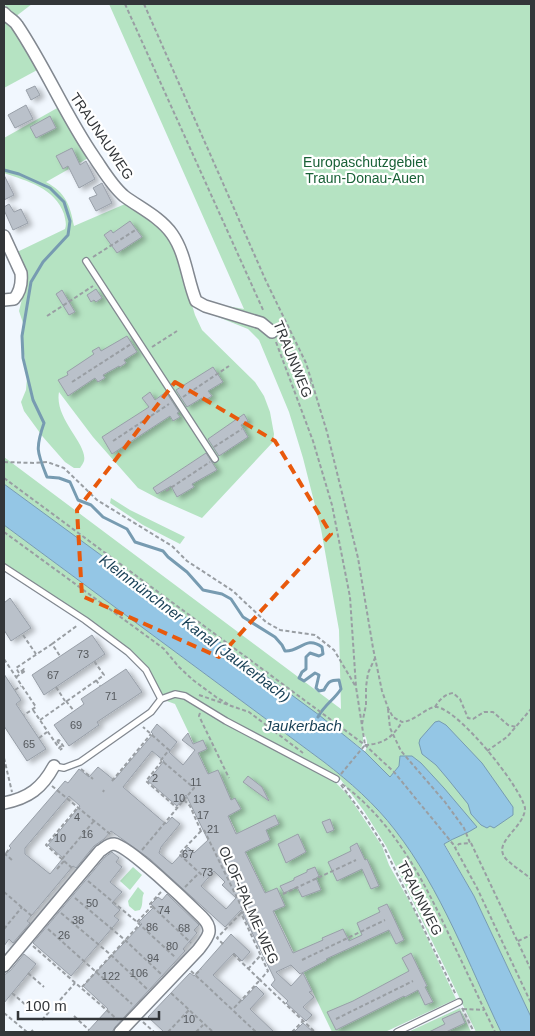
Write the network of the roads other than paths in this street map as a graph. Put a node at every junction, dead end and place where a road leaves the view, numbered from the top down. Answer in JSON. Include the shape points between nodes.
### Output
{"nodes":[{"id":1,"x":4,"y":13,"type":"edge"},
{"id":2,"x":4,"y":236,"type":"edge"},
{"id":3,"x":86,"y":261,"type":"road end"},
{"id":4,"x":4,"y":300,"type":"edge"},
{"id":5,"x":272,"y":332,"type":"road end"},
{"id":6,"x":215,"y":459,"type":"road end"},
{"id":7,"x":4,"y":567,"type":"edge"},
{"id":8,"x":161,"y":699,"type":"junction"},
{"id":9,"x":54,"y":766,"type":"joint"},
{"id":10,"x":336,"y":780,"type":"road end"},
{"id":11,"x":4,"y":803,"type":"edge"},
{"id":12,"x":4,"y":966,"type":"edge"},
{"id":13,"x":460,"y":1002,"type":"road end"},
{"id":14,"x":123,"y":1030,"type":"edge"},
{"id":15,"x":397,"y":1032,"type":"edge"}],
"edges":[{"from":1,"to":5,"type":"street","name":"TRAUNAUWEG","via":[[16,23],[85,144],[112,182],[122,194],[170,231],[182,254],[196,301],[261,323]]},
{"from":2,"to":4,"type":"street","via":[[22,280],[19,294],[14,299]]},
{"from":3,"to":6,"type":"lane"},
{"from":7,"to":8,"type":"lane","via":[[85,620],[139,662]]},
{"from":8,"to":9,"type":"lane","via":[[151,712],[76,763],[64,768]]},
{"from":8,"to":10,"type":"lane","via":[[180,694]]},
{"from":9,"to":11,"type":"street","via":[[32,793]]},
{"from":12,"to":14,"type":"street","via":[[100,851],[115,844],[136,857],[179,894],[209,926],[209,935],[198,950]]},
{"from":13,"to":15,"type":"lane"}]}
